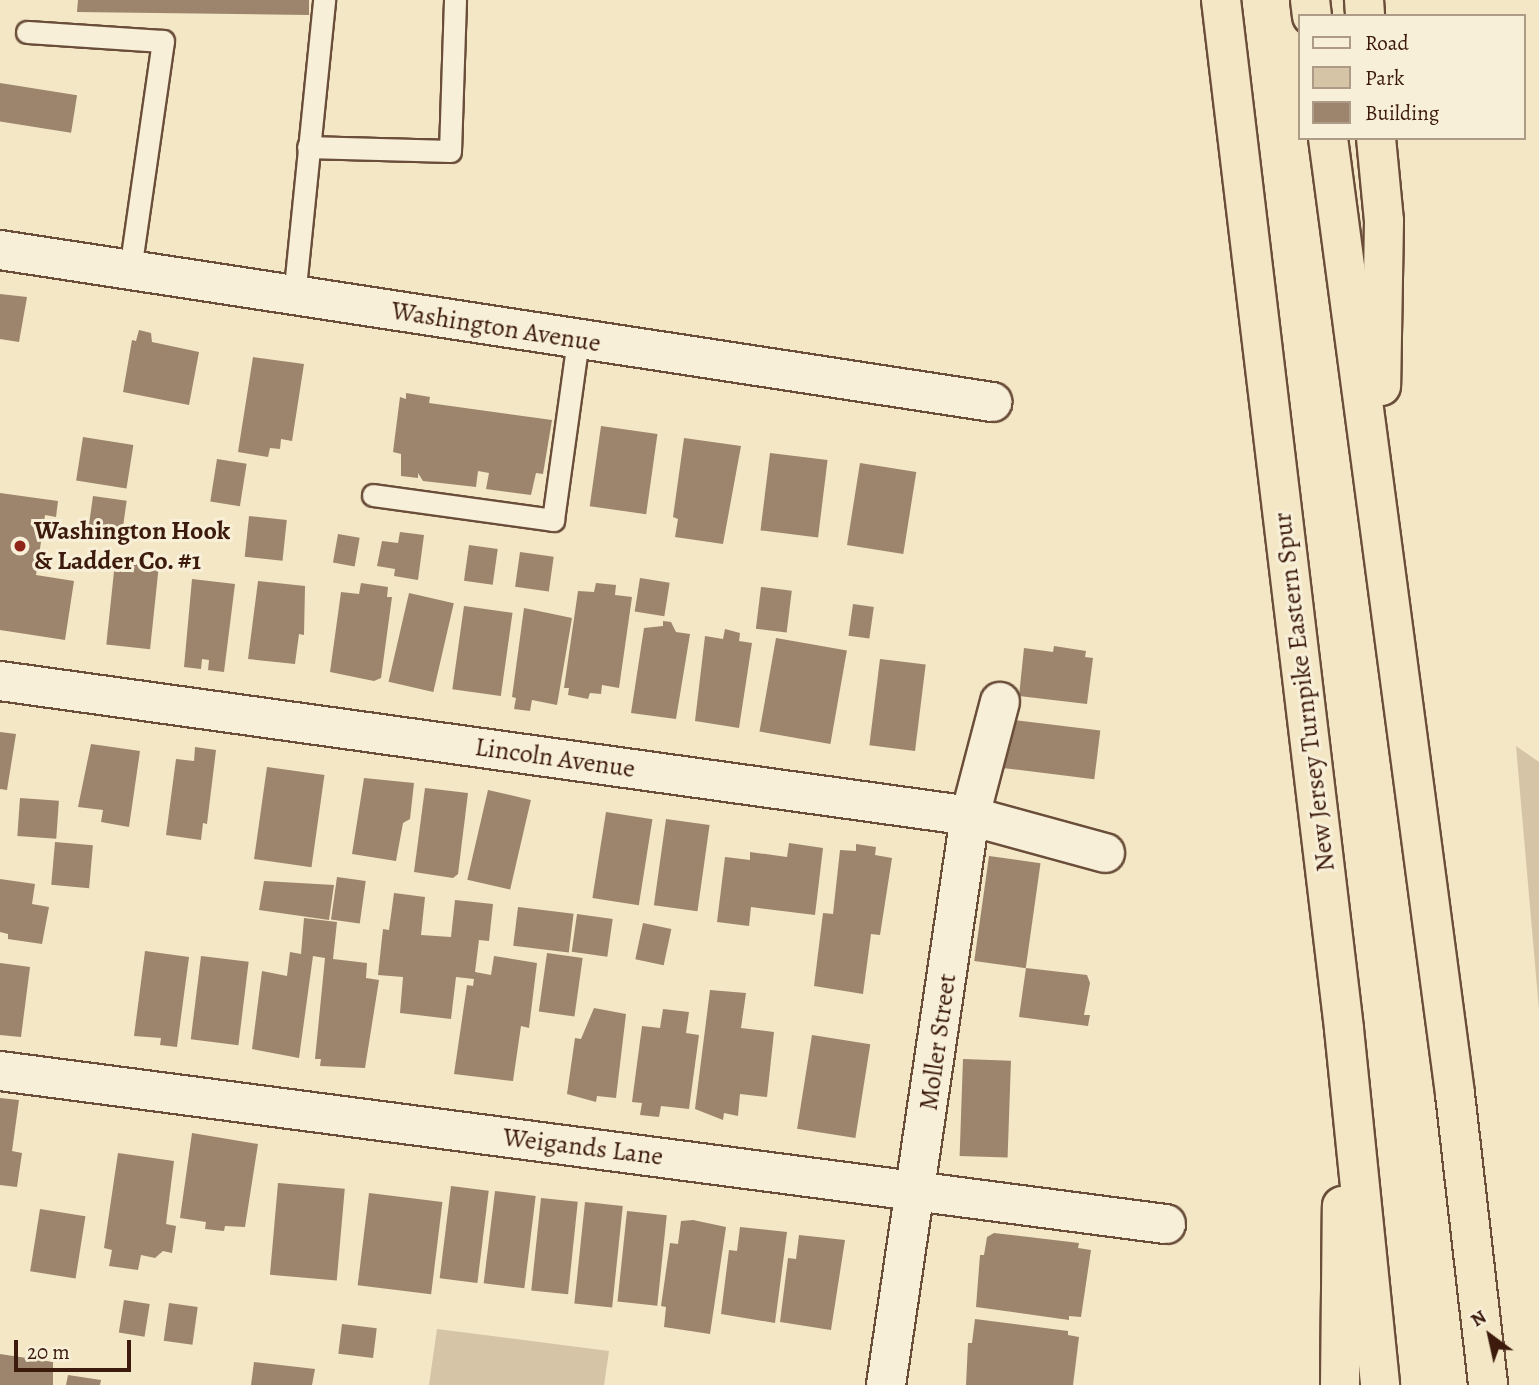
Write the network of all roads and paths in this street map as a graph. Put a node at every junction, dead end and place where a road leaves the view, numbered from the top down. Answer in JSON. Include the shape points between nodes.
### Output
{"nodes":[{"id":1,"x":324,"y":0,"type":"edge"},
{"id":2,"x":455,"y":0,"type":"edge"},
{"id":3,"x":1220,"y":0,"type":"edge"},
{"id":4,"x":27,"y":32,"type":"dead end"},
{"id":5,"x":1328,"y":140,"type":"edge"},
{"id":6,"x":1376,"y":140,"type":"edge"},
{"id":7,"x":308,"y":147,"type":"junction"},
{"id":8,"x":0,"y":250,"type":"edge"},
{"id":9,"x":130,"y":271,"type":"junction"},
{"id":10,"x":294,"y":297,"type":"junction"},
{"id":11,"x":578,"y":339,"type":"junction"},
{"id":12,"x":992,"y":402,"type":"dead end"},
{"id":13,"x":373,"y":495,"type":"dead end"},
{"id":14,"x":1379,"y":514,"type":"junction"},
{"id":15,"x":0,"y":681,"type":"edge"},
{"id":16,"x":1000,"y":702,"type":"dead end"},
{"id":17,"x":970,"y":816,"type":"junction"},
{"id":18,"x":1105,"y":853,"type":"dead end"},
{"id":19,"x":1344,"y":1029,"type":"junction"},
{"id":20,"x":0,"y":1071,"type":"edge"},
{"id":21,"x":917,"y":1191,"type":"junction"},
{"id":22,"x":1166,"y":1224,"type":"dead end"},
{"id":23,"x":887,"y":1385,"type":"edge"},
{"id":24,"x":1340,"y":1385,"type":"edge"},
{"id":25,"x":1380,"y":1385,"type":"edge"},
{"id":26,"x":1488,"y":1385,"type":"edge"}],
"edges":[{"from":1,"to":7,"type":"lane"},
{"from":2,"to":7,"type":"lane","via":[[450,151]]},
{"from":3,"to":19,"type":"highway","name":"New Jersey Turnpike Eastern Spur"},
{"from":4,"to":9,"type":"lane","via":[[163,41]]},
{"from":5,"to":14,"type":"highway"},
{"from":6,"to":14,"type":"highway","via":[[1384,221]]},
{"from":7,"to":10,"type":"lane"},
{"from":8,"to":9,"type":"street","name":"Washington Avenue"},
{"from":9,"to":10,"type":"street","name":"Washington Avenue"},
{"from":10,"to":11,"type":"street","name":"Washington Avenue"},
{"from":11,"to":12,"type":"street","name":"Washington Avenue"},
{"from":11,"to":13,"type":"lane","via":[[553,520]]},
{"from":14,"to":26,"type":"highway"},
{"from":15,"to":17,"type":"street","name":"Lincoln Avenue"},
{"from":16,"to":17,"type":"street","name":"Moller Street"},
{"from":17,"to":18,"type":"street","name":"Lincoln Avenue"},
{"from":17,"to":21,"type":"street","name":"Moller Street"},
{"from":19,"to":24,"type":"highway"},
{"from":19,"to":25,"type":"highway","name":"New Jersey Turnpike Eastern Spur"},
{"from":20,"to":21,"type":"street","name":"Weigands Lane"},
{"from":21,"to":22,"type":"street","name":"Weigands Lane"},
{"from":21,"to":23,"type":"street","name":"Moller Street"}]}
